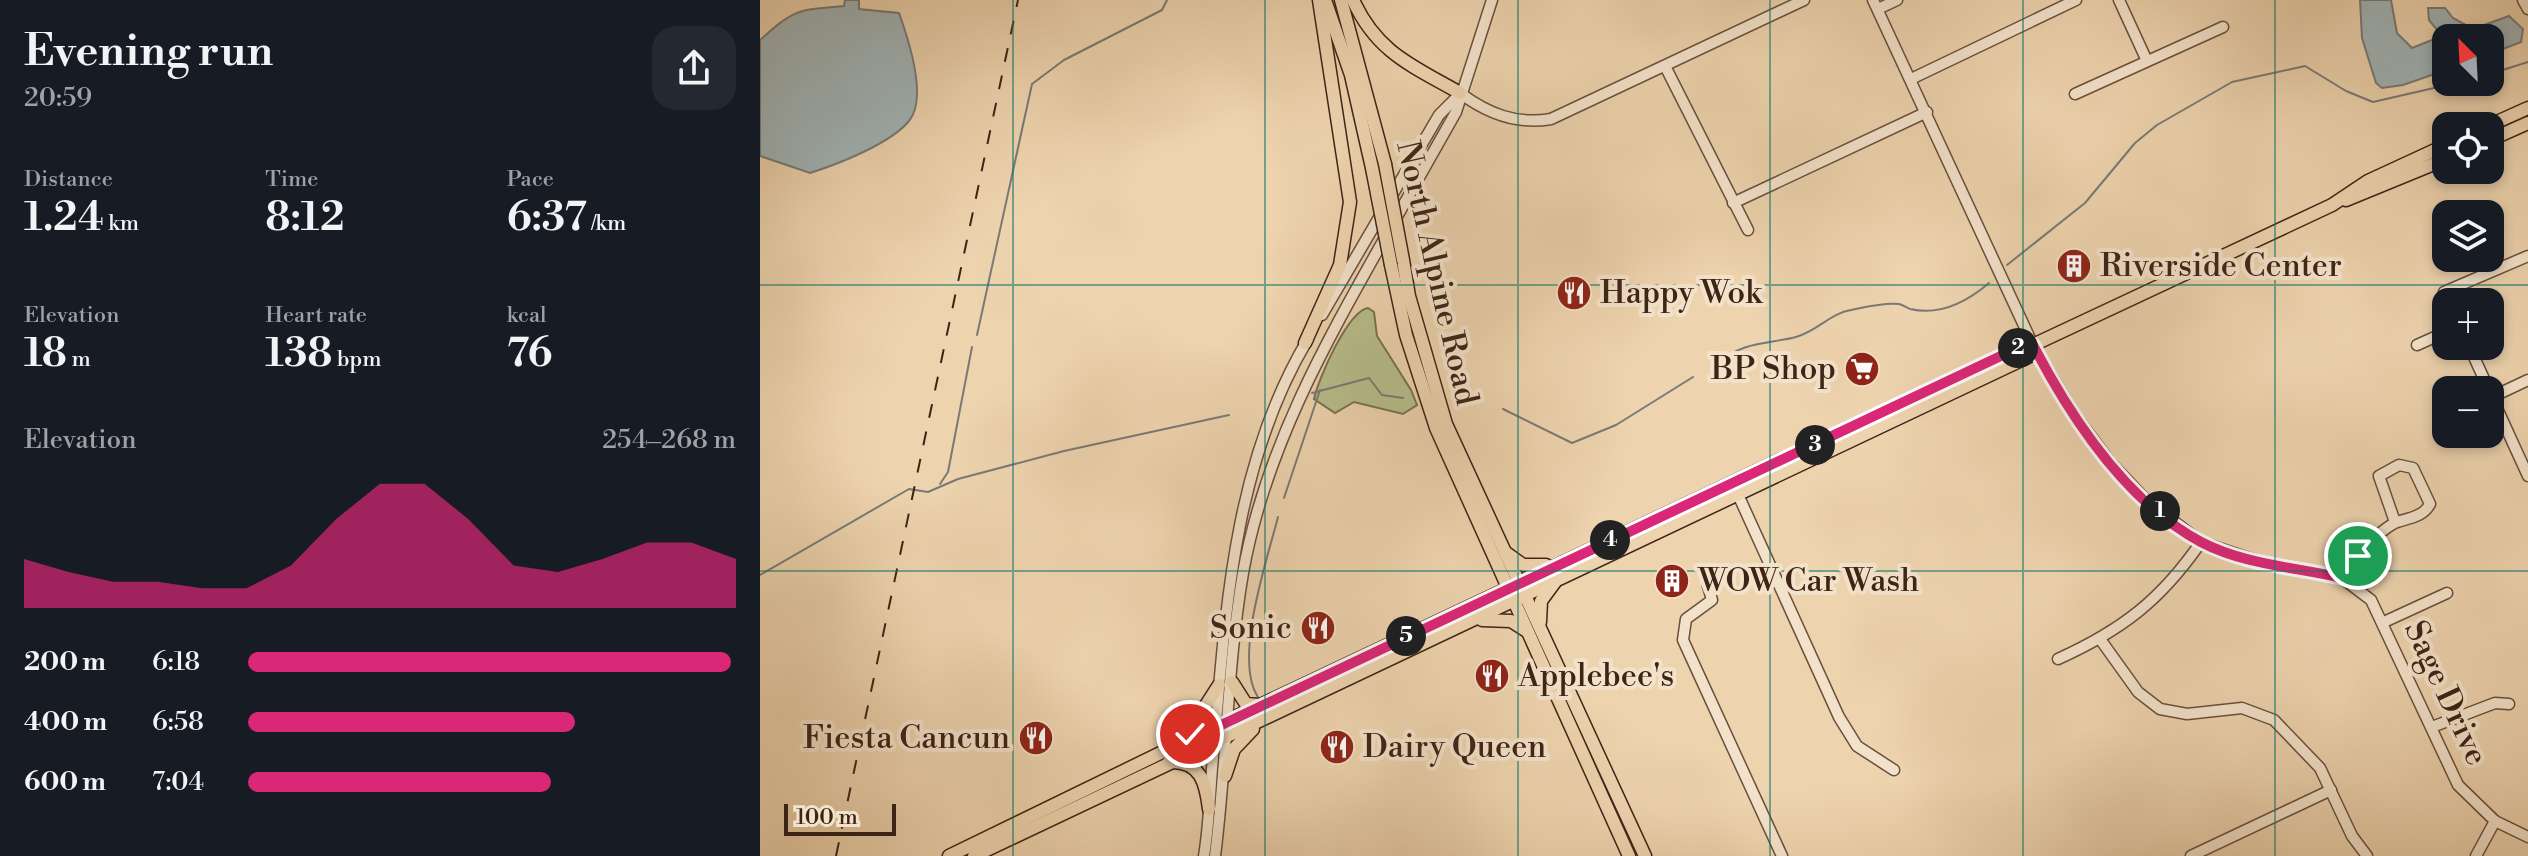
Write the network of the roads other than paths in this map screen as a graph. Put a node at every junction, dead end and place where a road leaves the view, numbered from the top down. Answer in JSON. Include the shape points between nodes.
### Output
{"nodes":[{"id":1,"x":1319,"y":0,"type":"edge"},
{"id":2,"x":1325,"y":0,"type":"edge"},
{"id":3,"x":1341,"y":0,"type":"edge"},
{"id":4,"x":1353,"y":0,"type":"edge"},
{"id":5,"x":1492,"y":0,"type":"edge"},
{"id":6,"x":1804,"y":0,"type":"edge"},
{"id":7,"x":1897,"y":0,"type":"edge"},
{"id":8,"x":2076,"y":0,"type":"edge"},
{"id":9,"x":2119,"y":0,"type":"edge"},
{"id":10,"x":2523,"y":0,"type":"edge"},
{"id":11,"x":1875,"y":5,"type":"edge"},
{"id":12,"x":2528,"y":9,"type":"edge"},
{"id":13,"x":2223,"y":27,"type":"dead end"},
{"id":14,"x":2147,"y":61,"type":"junction"},
{"id":15,"x":1665,"y":66,"type":"junction"},
{"id":16,"x":1911,"y":79,"type":"junction"},
{"id":17,"x":1460,"y":93,"type":"junction"},
{"id":18,"x":2075,"y":94,"type":"dead end"},
{"id":19,"x":2528,"y":108,"type":"edge"},
{"id":20,"x":1927,"y":112,"type":"junction"},
{"id":21,"x":2504,"y":119,"type":"edge"},
{"id":22,"x":2528,"y":123,"type":"edge"},
{"id":23,"x":2504,"y":134,"type":"edge"},
{"id":24,"x":2432,"y":151,"type":"edge"},
{"id":25,"x":2432,"y":165,"type":"edge"},
{"id":26,"x":1378,"y":166,"type":"junction"},
{"id":27,"x":1733,"y":203,"type":"junction"},
{"id":28,"x":2332,"y":205,"type":"junction"},
{"id":29,"x":1748,"y":230,"type":"dead end"},
{"id":30,"x":2528,"y":256,"type":"edge"},
{"id":31,"x":2465,"y":288,"type":"edge"},
{"id":32,"x":2432,"y":338,"type":"edge"},
{"id":33,"x":1305,"y":343,"type":"junction"},
{"id":34,"x":2033,"y":345,"type":"junction"},
{"id":35,"x":2417,"y":345,"type":"dead end"},
{"id":36,"x":2528,"y":380,"type":"edge"},
{"id":37,"x":2504,"y":388,"type":"edge"},
{"id":38,"x":2504,"y":424,"type":"edge"},
{"id":39,"x":2528,"y":476,"type":"edge"},
{"id":40,"x":1735,"y":490,"type":"junction"},
{"id":41,"x":2395,"y":522,"type":"junction"},
{"id":42,"x":2201,"y":542,"type":"junction"},
{"id":43,"x":1500,"y":555,"type":"junction"},
{"id":44,"x":1565,"y":561,"type":"junction"},
{"id":45,"x":2342,"y":578,"type":"junction"},
{"id":46,"x":1556,"y":581,"type":"junction"},
{"id":47,"x":1513,"y":586,"type":"junction"},
{"id":48,"x":1708,"y":586,"type":"dead end"},
{"id":49,"x":2447,"y":593,"type":"dead end"},
{"id":50,"x":1519,"y":598,"type":"junction"},
{"id":51,"x":1485,"y":599,"type":"junction"},
{"id":52,"x":2384,"y":622,"type":"junction"},
{"id":53,"x":1467,"y":623,"type":"junction"},
{"id":54,"x":1528,"y":633,"type":"junction"},
{"id":55,"x":1542,"y":634,"type":"junction"},
{"id":56,"x":2100,"y":639,"type":"junction"},
{"id":57,"x":2058,"y":659,"type":"dead end"},
{"id":58,"x":1226,"y":683,"type":"junction"},
{"id":59,"x":1271,"y":700,"type":"junction"},
{"id":60,"x":1566,"y":702,"type":"junction"},
{"id":61,"x":2509,"y":704,"type":"dead end"},
{"id":62,"x":1280,"y":712,"type":"junction"},
{"id":63,"x":1221,"y":723,"type":"junction"},
{"id":64,"x":2432,"y":727,"type":"junction"},
{"id":65,"x":1220,"y":739,"type":"junction"},
{"id":66,"x":1177,"y":746,"type":"junction"},
{"id":67,"x":1166,"y":763,"type":"junction"},
{"id":68,"x":1894,"y":770,"type":"dead end"},
{"id":69,"x":1225,"y":776,"type":"junction"},
{"id":70,"x":2331,"y":790,"type":"junction"},
{"id":71,"x":1209,"y":809,"type":"junction"},
{"id":72,"x":2495,"y":821,"type":"junction"},
{"id":73,"x":2528,"y":837,"type":"edge"},
{"id":74,"x":949,"y":856,"type":"edge"},
{"id":75,"x":974,"y":856,"type":"edge"},
{"id":76,"x":1204,"y":856,"type":"edge"},
{"id":77,"x":1215,"y":856,"type":"edge"},
{"id":78,"x":1629,"y":856,"type":"edge"},
{"id":79,"x":1645,"y":856,"type":"edge"},
{"id":80,"x":1782,"y":856,"type":"edge"},
{"id":81,"x":2191,"y":856,"type":"edge"},
{"id":82,"x":2367,"y":856,"type":"edge"},
{"id":83,"x":2476,"y":856,"type":"edge"}],
"edges":[{"from":1,"to":33,"type":"main road","via":[[1350,202],[1340,265]]},
{"from":2,"to":26,"type":"main road","name":"North Alpine Road"},
{"from":3,"to":26,"type":"main road","name":"North Alpine Road"},
{"from":4,"to":17,"type":"main road","via":[[1364,25],[1388,52]]},
{"from":5,"to":17,"type":"street"},
{"from":6,"to":15,"type":"street"},
{"from":7,"to":11,"type":"street"},
{"from":8,"to":16,"type":"street"},
{"from":9,"to":14,"type":"street"},
{"from":10,"to":12,"type":"street"},
{"from":11,"to":16,"type":"street","name":"Sage Drive"},
{"from":13,"to":14,"type":"street"},
{"from":14,"to":18,"type":"street"},
{"from":15,"to":17,"type":"street","via":[[1576,110],[1531,123],[1509,119]]},
{"from":15,"to":27,"type":"street"},
{"from":16,"to":20,"type":"street","name":"Sage Drive"},
{"from":17,"to":33,"type":"street","via":[[1439,115]]},
{"from":17,"to":58,"type":"street","via":[[1456,112],[1322,348],[1278,448],[1243,573]]},
{"from":19,"to":21,"type":"main road"},
{"from":20,"to":27,"type":"street"},
{"from":20,"to":34,"type":"street","name":"Sage Drive"},
{"from":22,"to":23,"type":"main road"},
{"from":24,"to":28,"type":"main road","via":[[2368,181]]},
{"from":25,"to":28,"type":"main road"},
{"from":26,"to":43,"type":"main road","name":"North Alpine Road","bridge":true,"via":[[1406,335],[1436,428]]},
{"from":27,"to":29,"type":"street"},
{"from":28,"to":34,"type":"main road"},
{"from":30,"to":31,"type":"street"},
{"from":32,"to":35,"type":"street"},
{"from":33,"to":58,"type":"street","via":[[1244,498],[1228,576]]},
{"from":34,"to":40,"type":"main road"},
{"from":34,"to":42,"type":"street","name":"Sage Drive","via":[[2110,462],[2147,501]]},
{"from":36,"to":37,"type":"street"},
{"from":38,"to":39,"type":"street"},
{"from":40,"to":44,"type":"main road"},
{"from":40,"to":46,"type":"main road"},
{"from":40,"to":68,"type":"street","via":[[1839,717],[1857,746]]},
{"from":41,"to":41,"type":"street","via":[[2417,516],[2430,504],[2413,468],[2399,465],[2379,476]]},
{"from":41,"to":45,"type":"street","via":[[2349,564]]},
{"from":42,"to":45,"type":"street","name":"Sage Drive","via":[[2272,566]]},
{"from":42,"to":56,"type":"street","via":[[2154,600]]},
{"from":43,"to":44,"type":"main road","via":[[1535,568]]},
{"from":43,"to":47,"type":"main road","name":"North Alpine Road"},
{"from":43,"to":51,"type":"main road"},
{"from":44,"to":47,"type":"main road"},
{"from":45,"to":52,"type":"street","name":"Sage Drive","via":[[2371,600]]},
{"from":46,"to":50,"type":"main road"},
{"from":46,"to":55,"type":"main road","via":[[1541,601]]},
{"from":47,"to":50,"type":"main road","name":"North Alpine Road"},
{"from":47,"to":51,"type":"main road"},
{"from":48,"to":80,"type":"street","via":[[1712,600],[1686,619],[1683,640]]},
{"from":49,"to":52,"type":"street"},
{"from":50,"to":53,"type":"main road"},
{"from":50,"to":54,"type":"main road","name":"North Alpine Road"},
{"from":50,"to":55,"type":"main road","name":"North Alpine Road"},
{"from":51,"to":59,"type":"main road"},
{"from":52,"to":64,"type":"street","name":"Sage Drive"},
{"from":53,"to":54,"type":"main road","via":[[1496,618]]},
{"from":53,"to":62,"type":"main road"},
{"from":54,"to":60,"type":"main road","name":"North Alpine Road"},
{"from":55,"to":60,"type":"main road","name":"North Alpine Road"},
{"from":56,"to":57,"type":"street"},
{"from":56,"to":70,"type":"street","via":[[2138,692],[2160,709],[2187,714],[2242,708],[2274,720],[2320,768]]},
{"from":58,"to":59,"type":"main road","via":[[1246,704]]},
{"from":58,"to":63,"type":"street"},
{"from":58,"to":66,"type":"main road"},
{"from":59,"to":63,"type":"main road"},
{"from":60,"to":78,"type":"main road","name":"North Alpine Road"},
{"from":60,"to":79,"type":"main road","name":"North Alpine Road"},
{"from":61,"to":64,"type":"street","via":[[2495,703]]},
{"from":62,"to":65,"type":"main road"},
{"from":62,"to":69,"type":"main road","via":[[1243,737]]},
{"from":63,"to":65,"type":"street"},
{"from":63,"to":66,"type":"main road"},
{"from":64,"to":72,"type":"street","name":"Sage Drive","via":[[2458,785]]},
{"from":65,"to":67,"type":"main road"},
{"from":65,"to":69,"type":"street"},
{"from":65,"to":71,"type":"street"},
{"from":66,"to":74,"type":"main road"},
{"from":67,"to":71,"type":"main road","via":[[1190,765],[1204,778]]},
{"from":67,"to":75,"type":"main road"},
{"from":69,"to":77,"type":"street"},
{"from":70,"to":81,"type":"street"},
{"from":70,"to":82,"type":"street"},
{"from":71,"to":76,"type":"street"},
{"from":72,"to":73,"type":"street","name":"Sage Drive"},
{"from":72,"to":83,"type":"street"}]}
